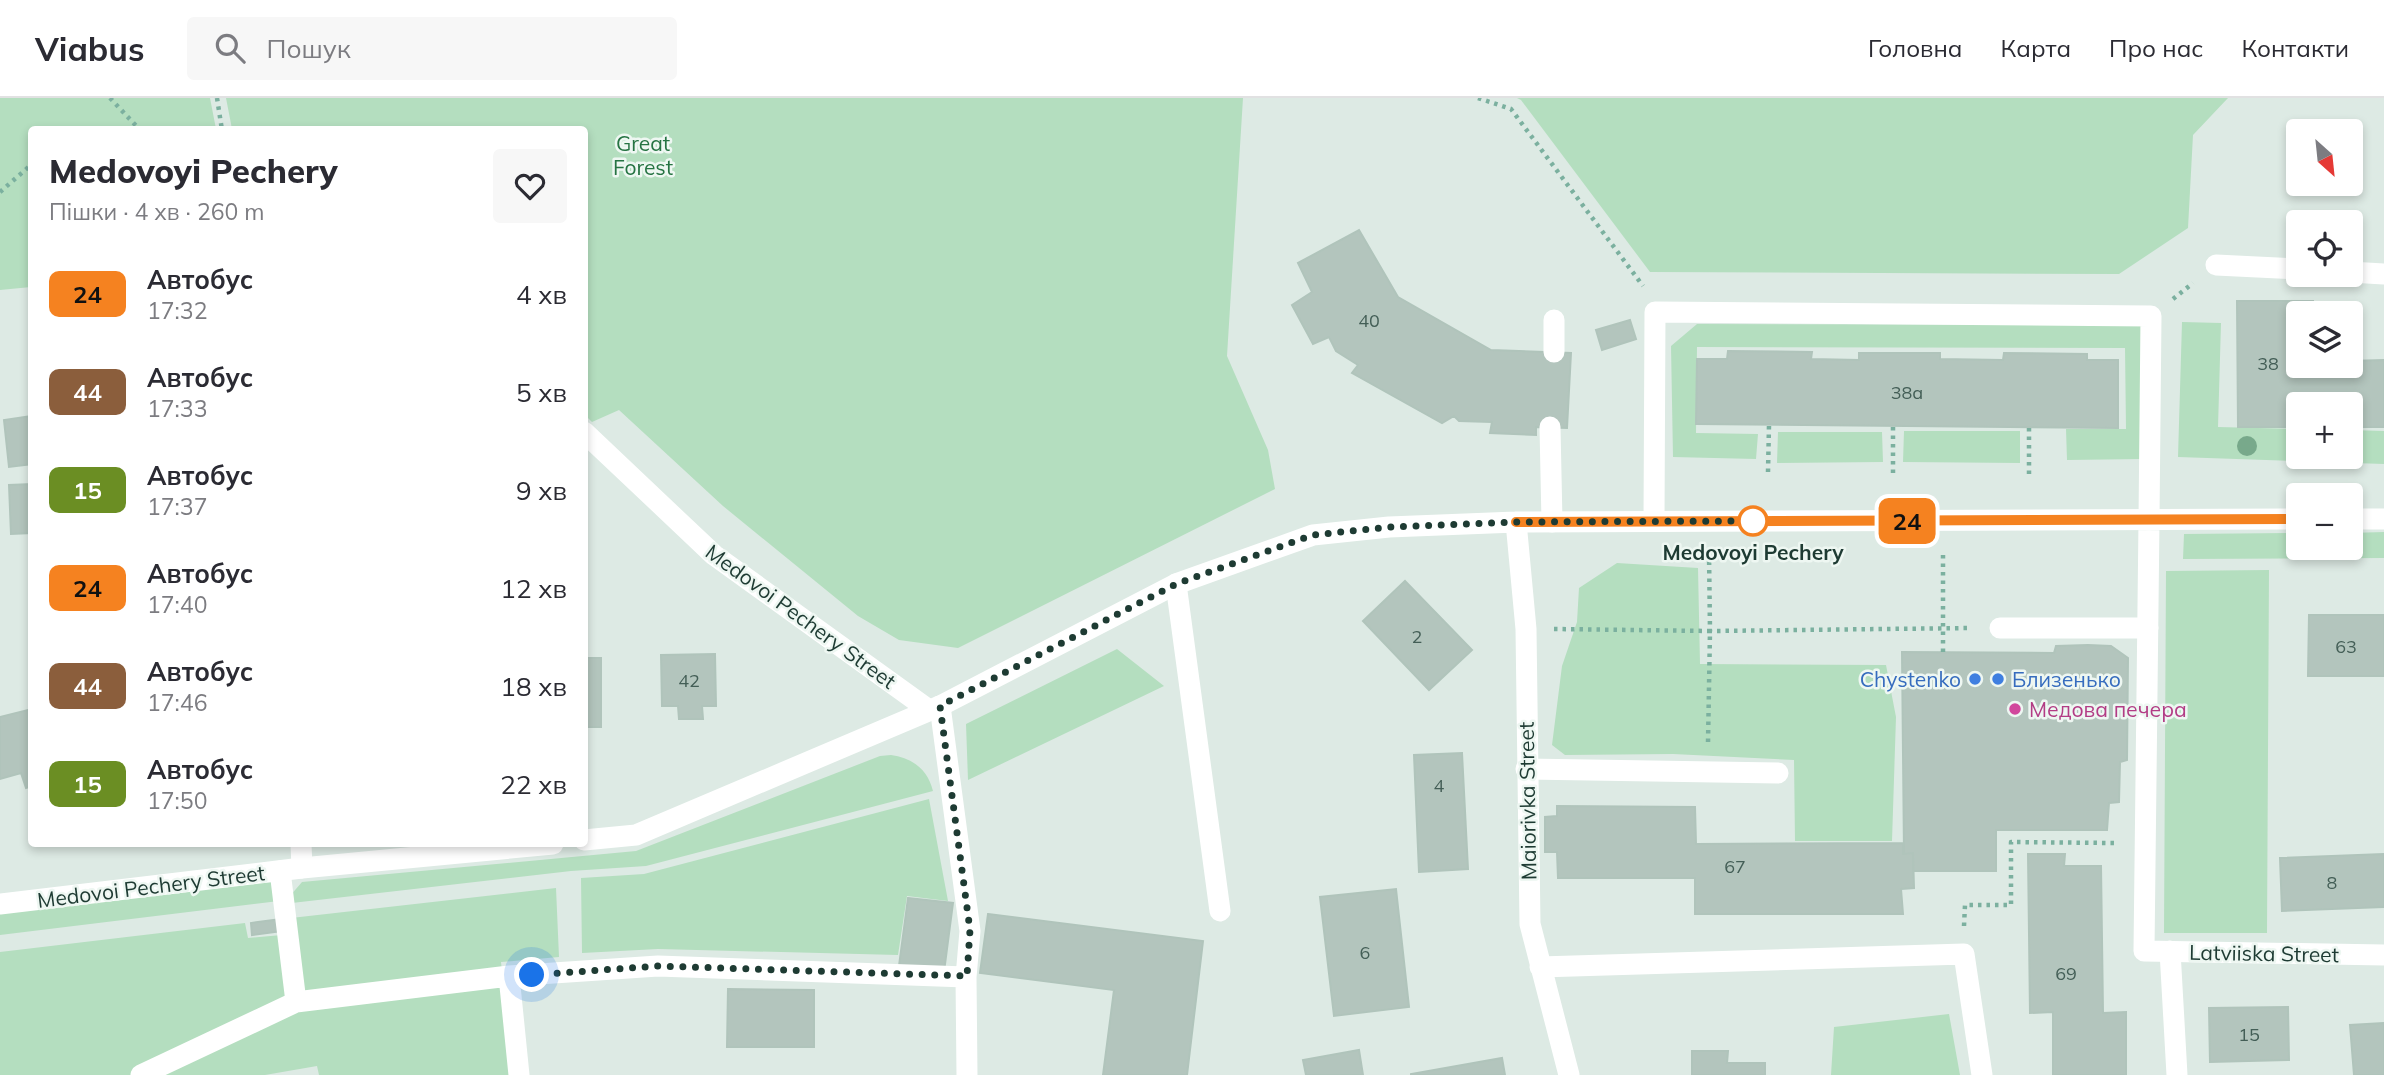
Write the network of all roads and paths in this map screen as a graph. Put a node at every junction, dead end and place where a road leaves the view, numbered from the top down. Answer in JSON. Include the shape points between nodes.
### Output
{"nodes":[{"id":1,"x":110,"y":98,"type":"edge"},
{"id":2,"x":217,"y":98,"type":"edge"},
{"id":3,"x":1478,"y":98,"type":"edge"},
{"id":4,"x":136,"y":126,"type":"edge"},
{"id":5,"x":221,"y":126,"type":"edge"},
{"id":6,"x":28,"y":168,"type":"edge"},
{"id":7,"x":0,"y":192,"type":"edge"},
{"id":8,"x":2216,"y":265,"type":"joint"},
{"id":9,"x":2286,"y":268,"type":"edge"},
{"id":10,"x":2363,"y":273,"type":"edge"},
{"id":11,"x":2384,"y":274,"type":"edge"},
{"id":12,"x":1645,"y":289,"type":"dead end"},
{"id":13,"x":2151,"y":316,"type":"junction"},
{"id":14,"x":1554,"y":320,"type":"dead end"},
{"id":15,"x":1554,"y":352,"type":"dead end"},
{"id":16,"x":1769,"y":425,"type":"dead end"},
{"id":17,"x":1894,"y":426,"type":"dead end"},
{"id":18,"x":2029,"y":427,"type":"dead end"},
{"id":19,"x":1550,"y":428,"type":"dead end"},
{"id":20,"x":588,"y":436,"type":"edge"},
{"id":21,"x":1768,"y":472,"type":"dead end"},
{"id":22,"x":1893,"y":473,"type":"dead end"},
{"id":23,"x":2029,"y":474,"type":"dead end"},
{"id":24,"x":2286,"y":519,"type":"edge"},
{"id":25,"x":2363,"y":519,"type":"edge"},
{"id":26,"x":2384,"y":519,"type":"edge"},
{"id":27,"x":2149,"y":520,"type":"junction"},
{"id":28,"x":1654,"y":521,"type":"junction"},
{"id":29,"x":1516,"y":522,"type":"junction"},
{"id":30,"x":1552,"y":522,"type":"junction"},
{"id":31,"x":1709,"y":554,"type":"dead end"},
{"id":32,"x":1943,"y":555,"type":"dead end"},
{"id":33,"x":1176,"y":584,"type":"junction"},
{"id":34,"x":1944,"y":628,"type":"junction"},
{"id":35,"x":2000,"y":628,"type":"joint"},
{"id":36,"x":2148,"y":628,"type":"junction"},
{"id":37,"x":1526,"y":629,"type":"junction"},
{"id":38,"x":1710,"y":631,"type":"junction"},
{"id":39,"x":1943,"y":652,"type":"dead end"},
{"id":40,"x":934,"y":708,"type":"junction"},
{"id":41,"x":1526,"y":769,"type":"junction"},
{"id":42,"x":1708,"y":772,"type":"junction"},
{"id":43,"x":1778,"y":773,"type":"dead end"},
{"id":44,"x":588,"y":840,"type":"edge"},
{"id":45,"x":2146,"y":843,"type":"junction"},
{"id":46,"x":301,"y":847,"type":"edge"},
{"id":47,"x":522,"y":847,"type":"edge"},
{"id":48,"x":302,"y":868,"type":"junction"},
{"id":49,"x":280,"y":871,"type":"junction"},
{"id":50,"x":0,"y":904,"type":"edge"},
{"id":51,"x":1220,"y":911,"type":"dead end"},
{"id":52,"x":2170,"y":951,"type":"junction"},
{"id":53,"x":1964,"y":954,"type":"junction"},
{"id":54,"x":2384,"y":954,"type":"edge"},
{"id":55,"x":1540,"y":967,"type":"junction"},
{"id":56,"x":509,"y":976,"type":"junction"},
{"id":57,"x":967,"y":976,"type":"junction"},
{"id":58,"x":296,"y":1002,"type":"junction"},
{"id":59,"x":141,"y":1075,"type":"edge"},
{"id":60,"x":519,"y":1075,"type":"edge"},
{"id":61,"x":967,"y":1075,"type":"edge"},
{"id":62,"x":1569,"y":1075,"type":"edge"},
{"id":63,"x":1982,"y":1075,"type":"edge"},
{"id":64,"x":2177,"y":1075,"type":"edge"}],
"edges":[{"from":1,"to":4,"type":"path"},
{"from":2,"to":5,"type":"path"},
{"from":3,"to":12,"type":"path","via":[[1511,109]]},
{"from":6,"to":7,"type":"path"},
{"from":8,"to":9,"type":"street"},
{"from":8,"to":13,"type":"path"},
{"from":10,"to":11,"type":"street"},
{"from":13,"to":27,"type":"street"},
{"from":13,"to":28,"type":"street","via":[[1655,312]]},
{"from":14,"to":15,"type":"street"},
{"from":16,"to":21,"type":"path"},
{"from":17,"to":22,"type":"path"},
{"from":18,"to":23,"type":"path"},
{"from":19,"to":30,"type":"street"},
{"from":20,"to":40,"type":"street","name":"Medovoi Pechery Street","via":[[714,555]]},
{"from":24,"to":27,"type":"street"},
{"from":25,"to":26,"type":"street"},
{"from":27,"to":28,"type":"street"},
{"from":27,"to":36,"type":"street"},
{"from":28,"to":30,"type":"street"},
{"from":29,"to":30,"type":"street"},
{"from":29,"to":33,"type":"street","via":[[1313,535]]},
{"from":29,"to":37,"type":"street","name":"Maiorivka Street"},
{"from":31,"to":38,"type":"path"},
{"from":32,"to":34,"type":"path"},
{"from":33,"to":40,"type":"street"},
{"from":33,"to":51,"type":"street"},
{"from":34,"to":35,"type":"path"},
{"from":34,"to":38,"type":"path"},
{"from":34,"to":39,"type":"path"},
{"from":35,"to":36,"type":"street"},
{"from":36,"to":45,"type":"street"},
{"from":37,"to":38,"type":"path"},
{"from":37,"to":41,"type":"street","name":"Maiorivka Street"},
{"from":38,"to":42,"type":"path"},
{"from":40,"to":44,"type":"street","via":[[636,835]]},
{"from":40,"to":57,"type":"street","via":[[970,930]]},
{"from":41,"to":42,"type":"street"},
{"from":41,"to":55,"type":"street","name":"Maiorivka Street","via":[[1530,924]]},
{"from":42,"to":43,"type":"street"},
{"from":45,"to":52,"type":"street","name":"Latviiska Street","via":[[2144,951]]},
{"from":45,"to":53,"type":"path","via":[[2011,842],[2011,905],[1965,905]]},
{"from":46,"to":48,"type":"street"},
{"from":47,"to":48,"type":"street","name":"Medovoi Pechery Street"},
{"from":48,"to":49,"type":"street","name":"Medovoi Pechery Street"},
{"from":49,"to":50,"type":"street","name":"Medovoi Pechery Street"},
{"from":49,"to":58,"type":"street"},
{"from":52,"to":54,"type":"street","name":"Latviiska Street"},
{"from":52,"to":64,"type":"street"},
{"from":53,"to":55,"type":"street"},
{"from":53,"to":63,"type":"street"},
{"from":55,"to":62,"type":"street","name":"Maiorivka Street"},
{"from":56,"to":57,"type":"street","via":[[658,966]]},
{"from":56,"to":58,"type":"street"},
{"from":56,"to":60,"type":"street"},
{"from":57,"to":61,"type":"street"},
{"from":58,"to":59,"type":"street"}]}
